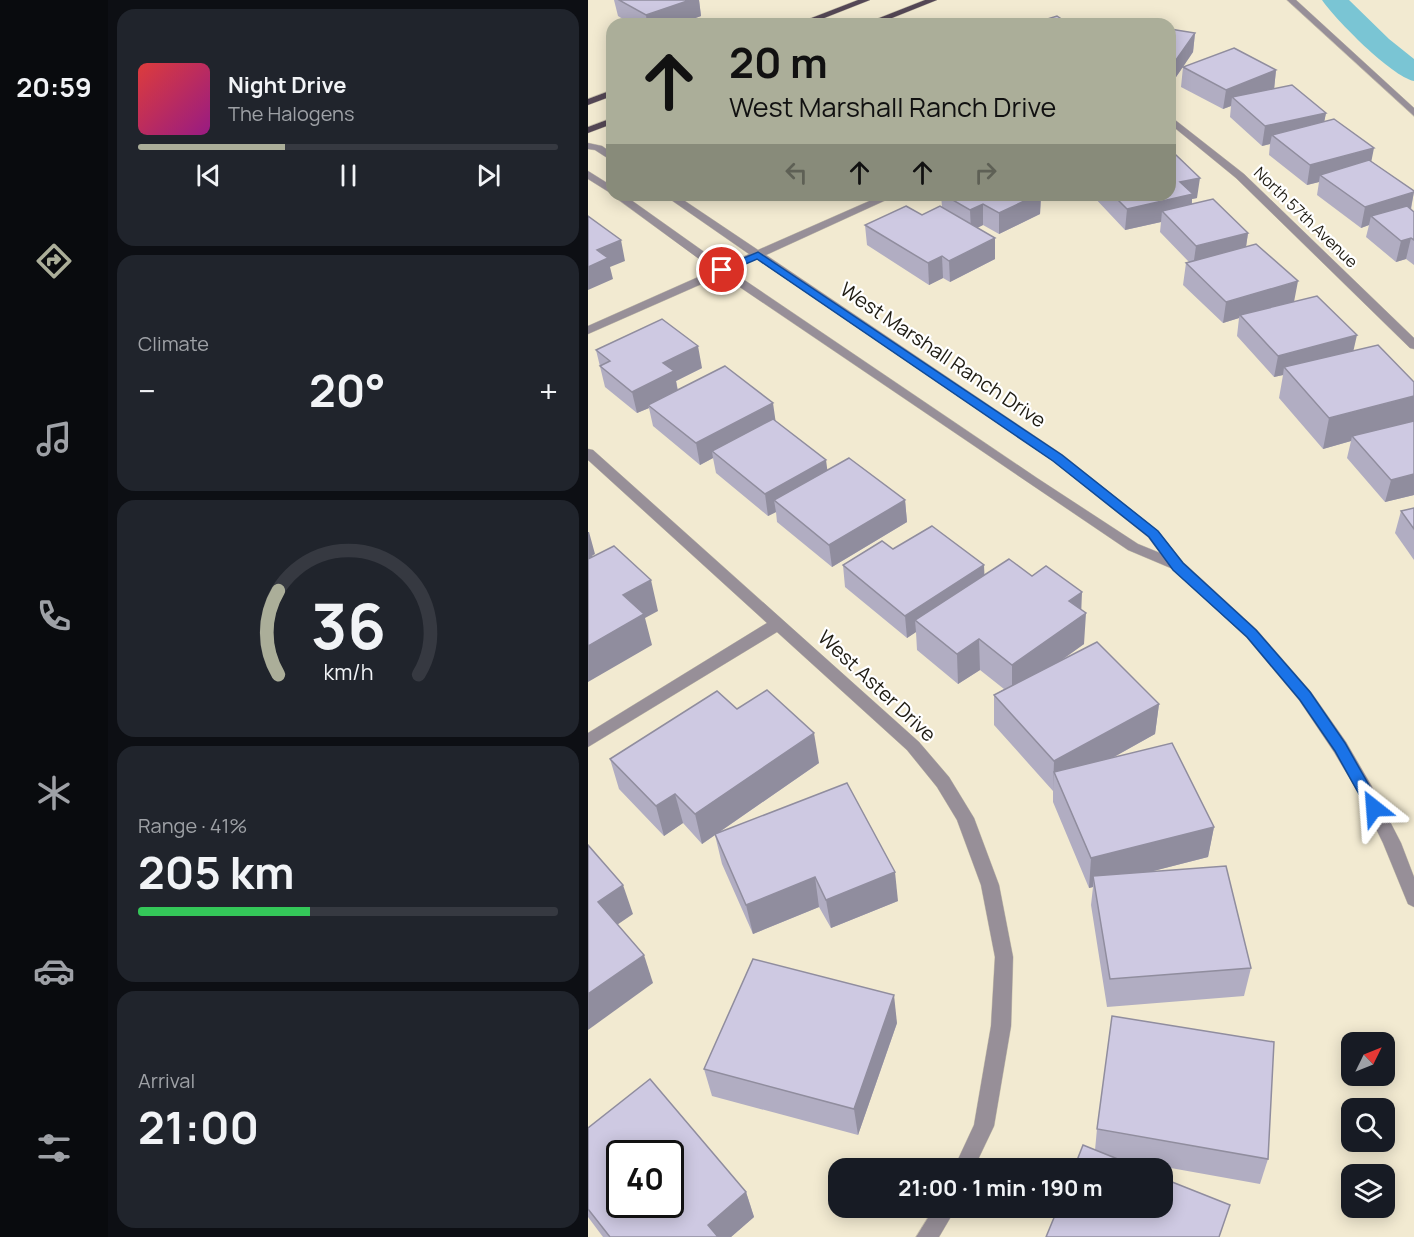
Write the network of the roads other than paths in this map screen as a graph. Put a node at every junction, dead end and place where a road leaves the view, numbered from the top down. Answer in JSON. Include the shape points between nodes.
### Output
{"nodes":[{"id":1,"x":866,"y":0,"type":"edge"},
{"id":2,"x":933,"y":0,"type":"edge"},
{"id":3,"x":1291,"y":0,"type":"edge"},
{"id":4,"x":817,"y":18,"type":"edge"},
{"id":5,"x":885,"y":18,"type":"edge"},
{"id":6,"x":606,"y":95,"type":"edge"},
{"id":7,"x":588,"y":102,"type":"edge"},
{"id":8,"x":1414,"y":113,"type":"edge"},
{"id":9,"x":606,"y":122,"type":"edge"},
{"id":10,"x":1176,"y":124,"type":"edge"},
{"id":11,"x":588,"y":130,"type":"edge"},
{"id":12,"x":588,"y":146,"type":"edge"},
{"id":13,"x":606,"y":154,"type":"edge"},
{"id":14,"x":588,"y":174,"type":"edge"},
{"id":15,"x":606,"y":187,"type":"edge"},
{"id":16,"x":625,"y":201,"type":"edge"},
{"id":17,"x":678,"y":201,"type":"edge"},
{"id":18,"x":879,"y":201,"type":"edge"},
{"id":19,"x":758,"y":255,"type":"junction"},
{"id":20,"x":722,"y":270,"type":"junction"},
{"id":21,"x":588,"y":330,"type":"edge"},
{"id":22,"x":1414,"y":345,"type":"edge"},
{"id":23,"x":588,"y":453,"type":"edge"},
{"id":24,"x":1178,"y":567,"type":"junction"},
{"id":25,"x":778,"y":624,"type":"junction"},
{"id":26,"x":588,"y":741,"type":"edge"},
{"id":27,"x":1414,"y":898,"type":"edge"},
{"id":28,"x":969,"y":1158,"type":"edge"},
{"id":29,"x":939,"y":1218,"type":"edge"},
{"id":30,"x":927,"y":1237,"type":"edge"}],
"edges":[{"from":1,"to":4,"type":"main road"},
{"from":2,"to":5,"type":"main road"},
{"from":3,"to":8,"type":"street"},
{"from":6,"to":7,"type":"main road"},
{"from":9,"to":11,"type":"main road"},
{"from":10,"to":22,"type":"street","name":"North 57th Avenue","via":[[1240,176]]},
{"from":12,"to":13,"type":"street"},
{"from":14,"to":15,"type":"street"},
{"from":16,"to":20,"type":"street","name":"West Marshall Ranch Drive"},
{"from":17,"to":19,"type":"street","name":"West Marshall Ranch Drive"},
{"from":18,"to":19,"type":"street"},
{"from":19,"to":20,"type":"street"},
{"from":19,"to":24,"type":"street","name":"West Marshall Ranch Drive","via":[[1058,458],[1153,534]]},
{"from":20,"to":21,"type":"street"},
{"from":20,"to":24,"type":"street","name":"West Marshall Ranch Drive","via":[[1133,547]]},
{"from":23,"to":25,"type":"street","name":"West Aster Drive"},
{"from":24,"to":27,"type":"street","name":"West Marshall Ranch Drive","via":[[1252,634],[1305,696],[1365,790]]},
{"from":25,"to":26,"type":"street"},
{"from":25,"to":28,"type":"street","name":"West Aster Drive","via":[[913,746],[943,782],[965,818],[990,885],[1004,957],[1001,1026],[984,1126]]},
{"from":29,"to":30,"type":"street"}]}
